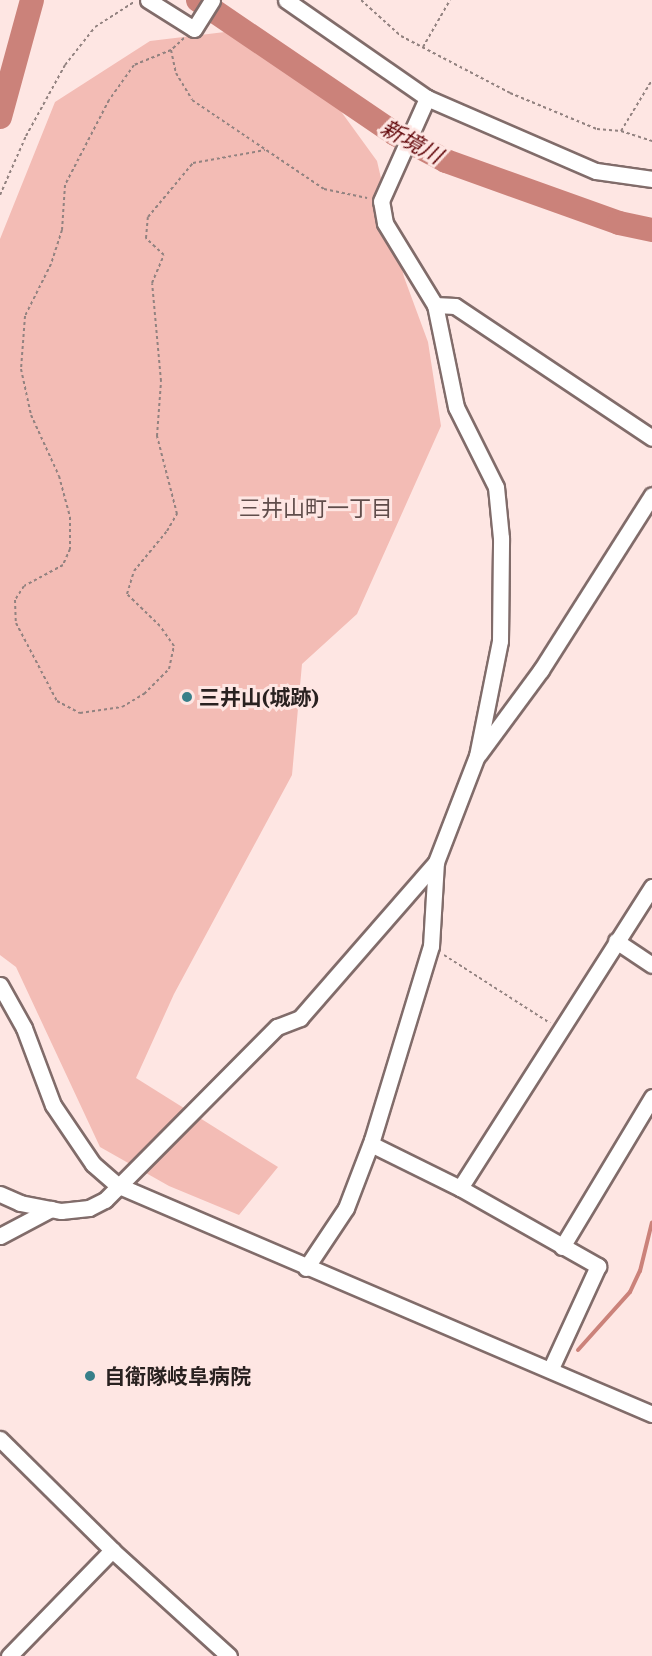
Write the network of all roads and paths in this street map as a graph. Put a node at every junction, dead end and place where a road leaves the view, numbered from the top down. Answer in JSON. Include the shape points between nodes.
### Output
{"nodes":[{"id":1,"x":136,"y":0,"type":"edge"},
{"id":2,"x":148,"y":0,"type":"edge"},
{"id":3,"x":212,"y":0,"type":"edge"},
{"id":4,"x":286,"y":0,"type":"edge"},
{"id":5,"x":303,"y":0,"type":"edge"},
{"id":6,"x":361,"y":0,"type":"edge"},
{"id":7,"x":450,"y":0,"type":"edge"},
{"id":8,"x":316,"y":20,"type":"junction"},
{"id":9,"x":423,"y":47,"type":"junction"},
{"id":10,"x":652,"y":80,"type":"edge"},
{"id":11,"x":425,"y":103,"type":"junction"},
{"id":12,"x":621,"y":131,"type":"junction"},
{"id":13,"x":652,"y":141,"type":"edge"},
{"id":14,"x":265,"y":150,"type":"junction"},
{"id":15,"x":652,"y":179,"type":"edge"},
{"id":16,"x":0,"y":195,"type":"edge"},
{"id":17,"x":381,"y":201,"type":"junction"},
{"id":18,"x":435,"y":305,"type":"junction"},
{"id":19,"x":652,"y":438,"type":"edge"},
{"id":20,"x":652,"y":495,"type":"edge"},
{"id":21,"x":477,"y":756,"type":"junction"},
{"id":22,"x":436,"y":862,"type":"junction"},
{"id":23,"x":652,"y":887,"type":"edge"},
{"id":24,"x":616,"y":941,"type":"junction"},
{"id":25,"x":430,"y":946,"type":"junction"},
{"id":26,"x":652,"y":965,"type":"edge"},
{"id":27,"x":0,"y":985,"type":"edge"},
{"id":28,"x":560,"y":1029,"type":"junction"},
{"id":29,"x":652,"y":1097,"type":"edge"},
{"id":30,"x":370,"y":1144,"type":"junction"},
{"id":31,"x":117,"y":1185,"type":"junction"},
{"id":32,"x":460,"y":1188,"type":"junction"},
{"id":33,"x":0,"y":1194,"type":"edge"},
{"id":34,"x":51,"y":1209,"type":"junction"},
{"id":35,"x":0,"y":1236,"type":"edge"},
{"id":36,"x":562,"y":1247,"type":"junction"},
{"id":37,"x":306,"y":1268,"type":"junction"},
{"id":38,"x":551,"y":1368,"type":"junction"},
{"id":39,"x":652,"y":1414,"type":"edge"},
{"id":40,"x":1,"y":1442,"type":"edge"},
{"id":41,"x":112,"y":1550,"type":"junction"},
{"id":42,"x":9,"y":1656,"type":"edge"},
{"id":43,"x":229,"y":1656,"type":"edge"}],
"edges":[{"from":1,"to":16,"type":"path","via":[[95,27],[65,65],[26,136]]},
{"from":2,"to":3,"type":"street","via":[[194,29]]},
{"from":4,"to":8,"type":"street"},
{"from":5,"to":8,"type":"street"},
{"from":6,"to":9,"type":"path","via":[[401,36]]},
{"from":7,"to":9,"type":"path"},
{"from":8,"to":11,"type":"street"},
{"from":9,"to":12,"type":"path","via":[[510,93],[597,129]]},
{"from":10,"to":12,"type":"path"},
{"from":11,"to":15,"type":"street","via":[[596,171]]},
{"from":11,"to":17,"type":"street"},
{"from":12,"to":13,"type":"path"},
{"from":14,"to":14,"type":"path","via":[[193,163],[148,217],[146,238],[164,255],[152,283],[161,381],[157,436],[177,514],[134,571],[127,594],[174,646],[169,669],[144,694],[122,707],[80,713],[57,701],[16,623],[15,600],[24,586],[63,565],[70,549],[70,517],[59,476],[31,415],[21,369],[25,316],[51,264],[62,230],[65,185],[109,100],[134,65],[171,50],[176,73],[192,100]]},
{"from":14,"to":17,"type":"path","via":[[324,189]]},
{"from":17,"to":18,"type":"street","via":[[385,224]]},
{"from":18,"to":19,"type":"street","via":[[455,306]]},
{"from":18,"to":21,"type":"street","via":[[456,407],[496,487],[500,528],[500,641]]},
{"from":20,"to":21,"type":"street","via":[[541,670]]},
{"from":21,"to":22,"type":"street"},
{"from":22,"to":25,"type":"street"},
{"from":22,"to":31,"type":"street","via":[[300,1018],[277,1027]]},
{"from":23,"to":24,"type":"street"},
{"from":24,"to":26,"type":"street"},
{"from":24,"to":28,"type":"street"},
{"from":25,"to":28,"type":"path"},
{"from":25,"to":30,"type":"street"},
{"from":27,"to":31,"type":"street","via":[[24,1028],[53,1105],[93,1164]]},
{"from":28,"to":32,"type":"street"},
{"from":29,"to":36,"type":"street"},
{"from":30,"to":32,"type":"street"},
{"from":30,"to":37,"type":"street","via":[[346,1208]]},
{"from":31,"to":34,"type":"street","via":[[105,1200],[88,1208]]},
{"from":31,"to":37,"type":"street"},
{"from":32,"to":36,"type":"street"},
{"from":33,"to":34,"type":"street"},
{"from":34,"to":35,"type":"street"},
{"from":36,"to":38,"type":"street","via":[[598,1266]]},
{"from":37,"to":38,"type":"street"},
{"from":38,"to":39,"type":"street"},
{"from":40,"to":41,"type":"street"},
{"from":41,"to":42,"type":"street"},
{"from":41,"to":43,"type":"street"}]}
